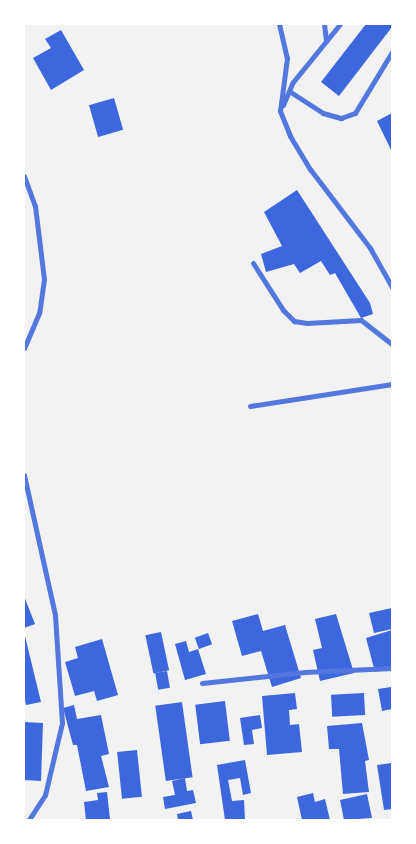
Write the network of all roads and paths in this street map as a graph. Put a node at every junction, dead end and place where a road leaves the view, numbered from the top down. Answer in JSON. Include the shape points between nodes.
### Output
{"nodes":[{"id":1,"x":279,"y":24,"type":"edge"},
{"id":2,"x":324,"y":24,"type":"edge"},
{"id":3,"x":340,"y":24,"type":"edge"},
{"id":4,"x":326,"y":41,"type":"junction"},
{"id":5,"x":392,"y":52,"type":"edge"},
{"id":6,"x":288,"y":91,"type":"junction"},
{"id":7,"x":280,"y":111,"type":"junction"},
{"id":8,"x":24,"y":176,"type":"edge"},
{"id":9,"x":253,"y":263,"type":"dead end"},
{"id":10,"x":392,"y":287,"type":"edge"},
{"id":11,"x":392,"y":344,"type":"edge"},
{"id":12,"x":24,"y":348,"type":"edge"},
{"id":13,"x":392,"y":384,"type":"edge"},
{"id":14,"x":250,"y":406,"type":"dead end"},
{"id":15,"x":24,"y":475,"type":"edge"},
{"id":16,"x":392,"y":668,"type":"edge"},
{"id":17,"x":202,"y":684,"type":"dead end"},
{"id":18,"x":29,"y":820,"type":"edge"}],
"edges":[{"from":1,"to":7,"type":"street","via":[[287,58]]},
{"from":2,"to":4,"type":"street"},
{"from":3,"to":4,"type":"street"},
{"from":4,"to":6,"type":"street"},
{"from":5,"to":6,"type":"street","via":[[355,113],[341,118],[323,113]]},
{"from":6,"to":7,"type":"street"},
{"from":7,"to":10,"type":"street","via":[[290,136],[310,169],[370,248]]},
{"from":8,"to":12,"type":"street","via":[[35,206],[44,280],[38,313]]},
{"from":9,"to":11,"type":"street","via":[[283,310],[294,321],[361,320]]},
{"from":13,"to":14,"type":"street"},
{"from":15,"to":18,"type":"street","via":[[55,615],[62,723],[44,795]]},
{"from":16,"to":17,"type":"street","via":[[305,672]]}]}
